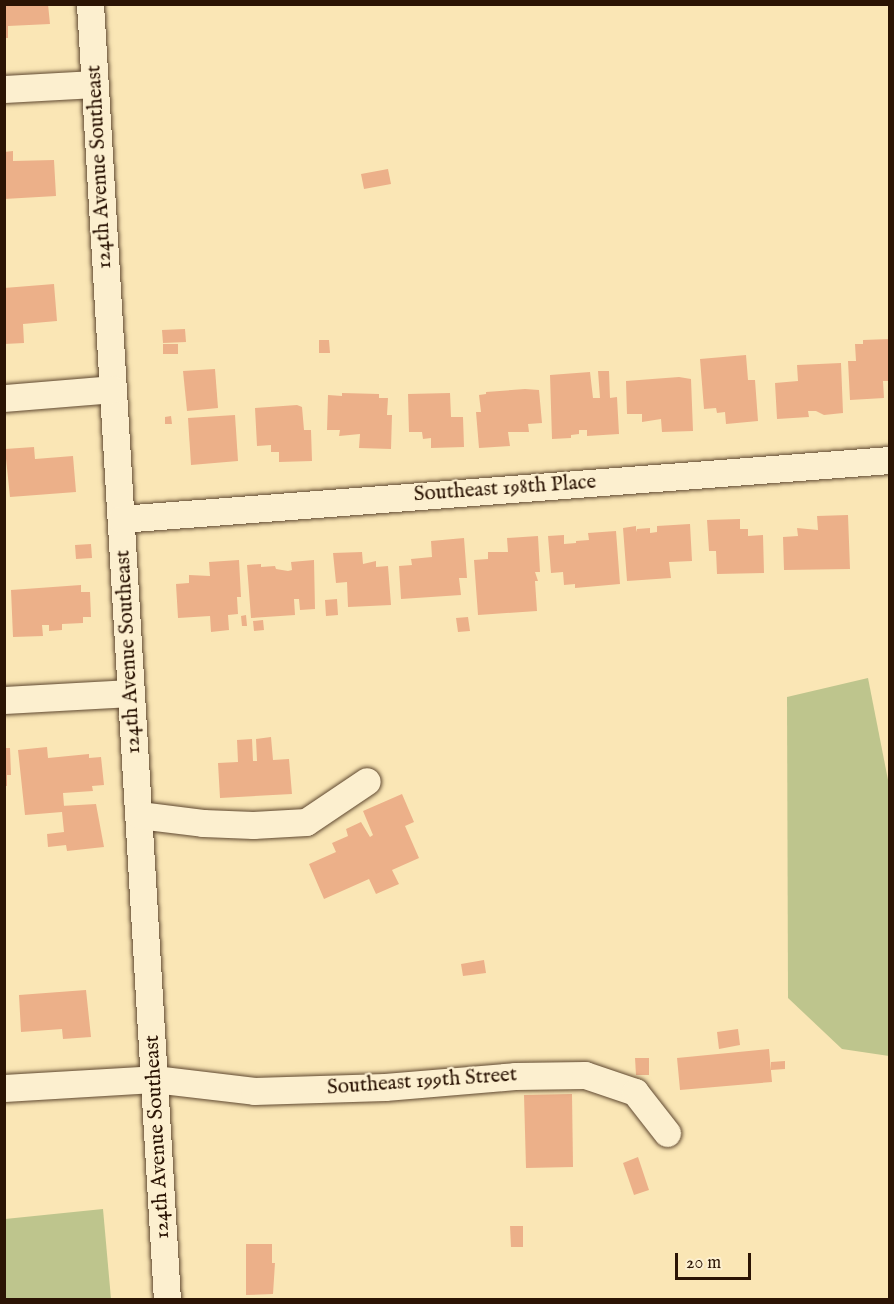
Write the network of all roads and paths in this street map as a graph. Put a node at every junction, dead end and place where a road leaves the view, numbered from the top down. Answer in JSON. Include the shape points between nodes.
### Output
{"nodes":[{"id":1,"x":90,"y":4,"type":"edge"},
{"id":2,"x":95,"y":84,"type":"junction"},
{"id":3,"x":4,"y":89,"type":"edge"},
{"id":4,"x":113,"y":389,"type":"junction"},
{"id":5,"x":4,"y":398,"type":"edge"},
{"id":6,"x":890,"y":460,"type":"edge"},
{"id":7,"x":121,"y":519,"type":"junction"},
{"id":8,"x":131,"y":693,"type":"junction"},
{"id":9,"x":4,"y":700,"type":"edge"},
{"id":10,"x":368,"y":781,"type":"dead end"},
{"id":11,"x":139,"y":815,"type":"junction"},
{"id":12,"x":154,"y":1079,"type":"junction"},
{"id":13,"x":4,"y":1089,"type":"edge"},
{"id":14,"x":667,"y":1133,"type":"dead end"},
{"id":15,"x":167,"y":1299,"type":"edge"}],
"edges":[{"from":1,"to":2,"type":"street","name":"124th Avenue Southeast"},
{"from":2,"to":3,"type":"street"},
{"from":2,"to":4,"type":"street","name":"124th Avenue Southeast"},
{"from":4,"to":5,"type":"street"},
{"from":4,"to":7,"type":"street","name":"124th Avenue Southeast"},
{"from":6,"to":7,"type":"street","name":"Southeast 198th Place"},
{"from":7,"to":8,"type":"street","name":"124th Avenue Southeast"},
{"from":8,"to":9,"type":"street"},
{"from":8,"to":11,"type":"street","name":"124th Avenue Southeast"},
{"from":10,"to":11,"type":"street","via":[[306,822],[243,825]]},
{"from":11,"to":12,"type":"street","name":"124th Avenue Southeast"},
{"from":12,"to":13,"type":"street","name":"Southeast 199th Street"},
{"from":12,"to":14,"type":"street","name":"Southeast 199th Street","via":[[254,1090],[585,1075],[636,1092]]},
{"from":12,"to":15,"type":"street","name":"124th Avenue Southeast"}]}
